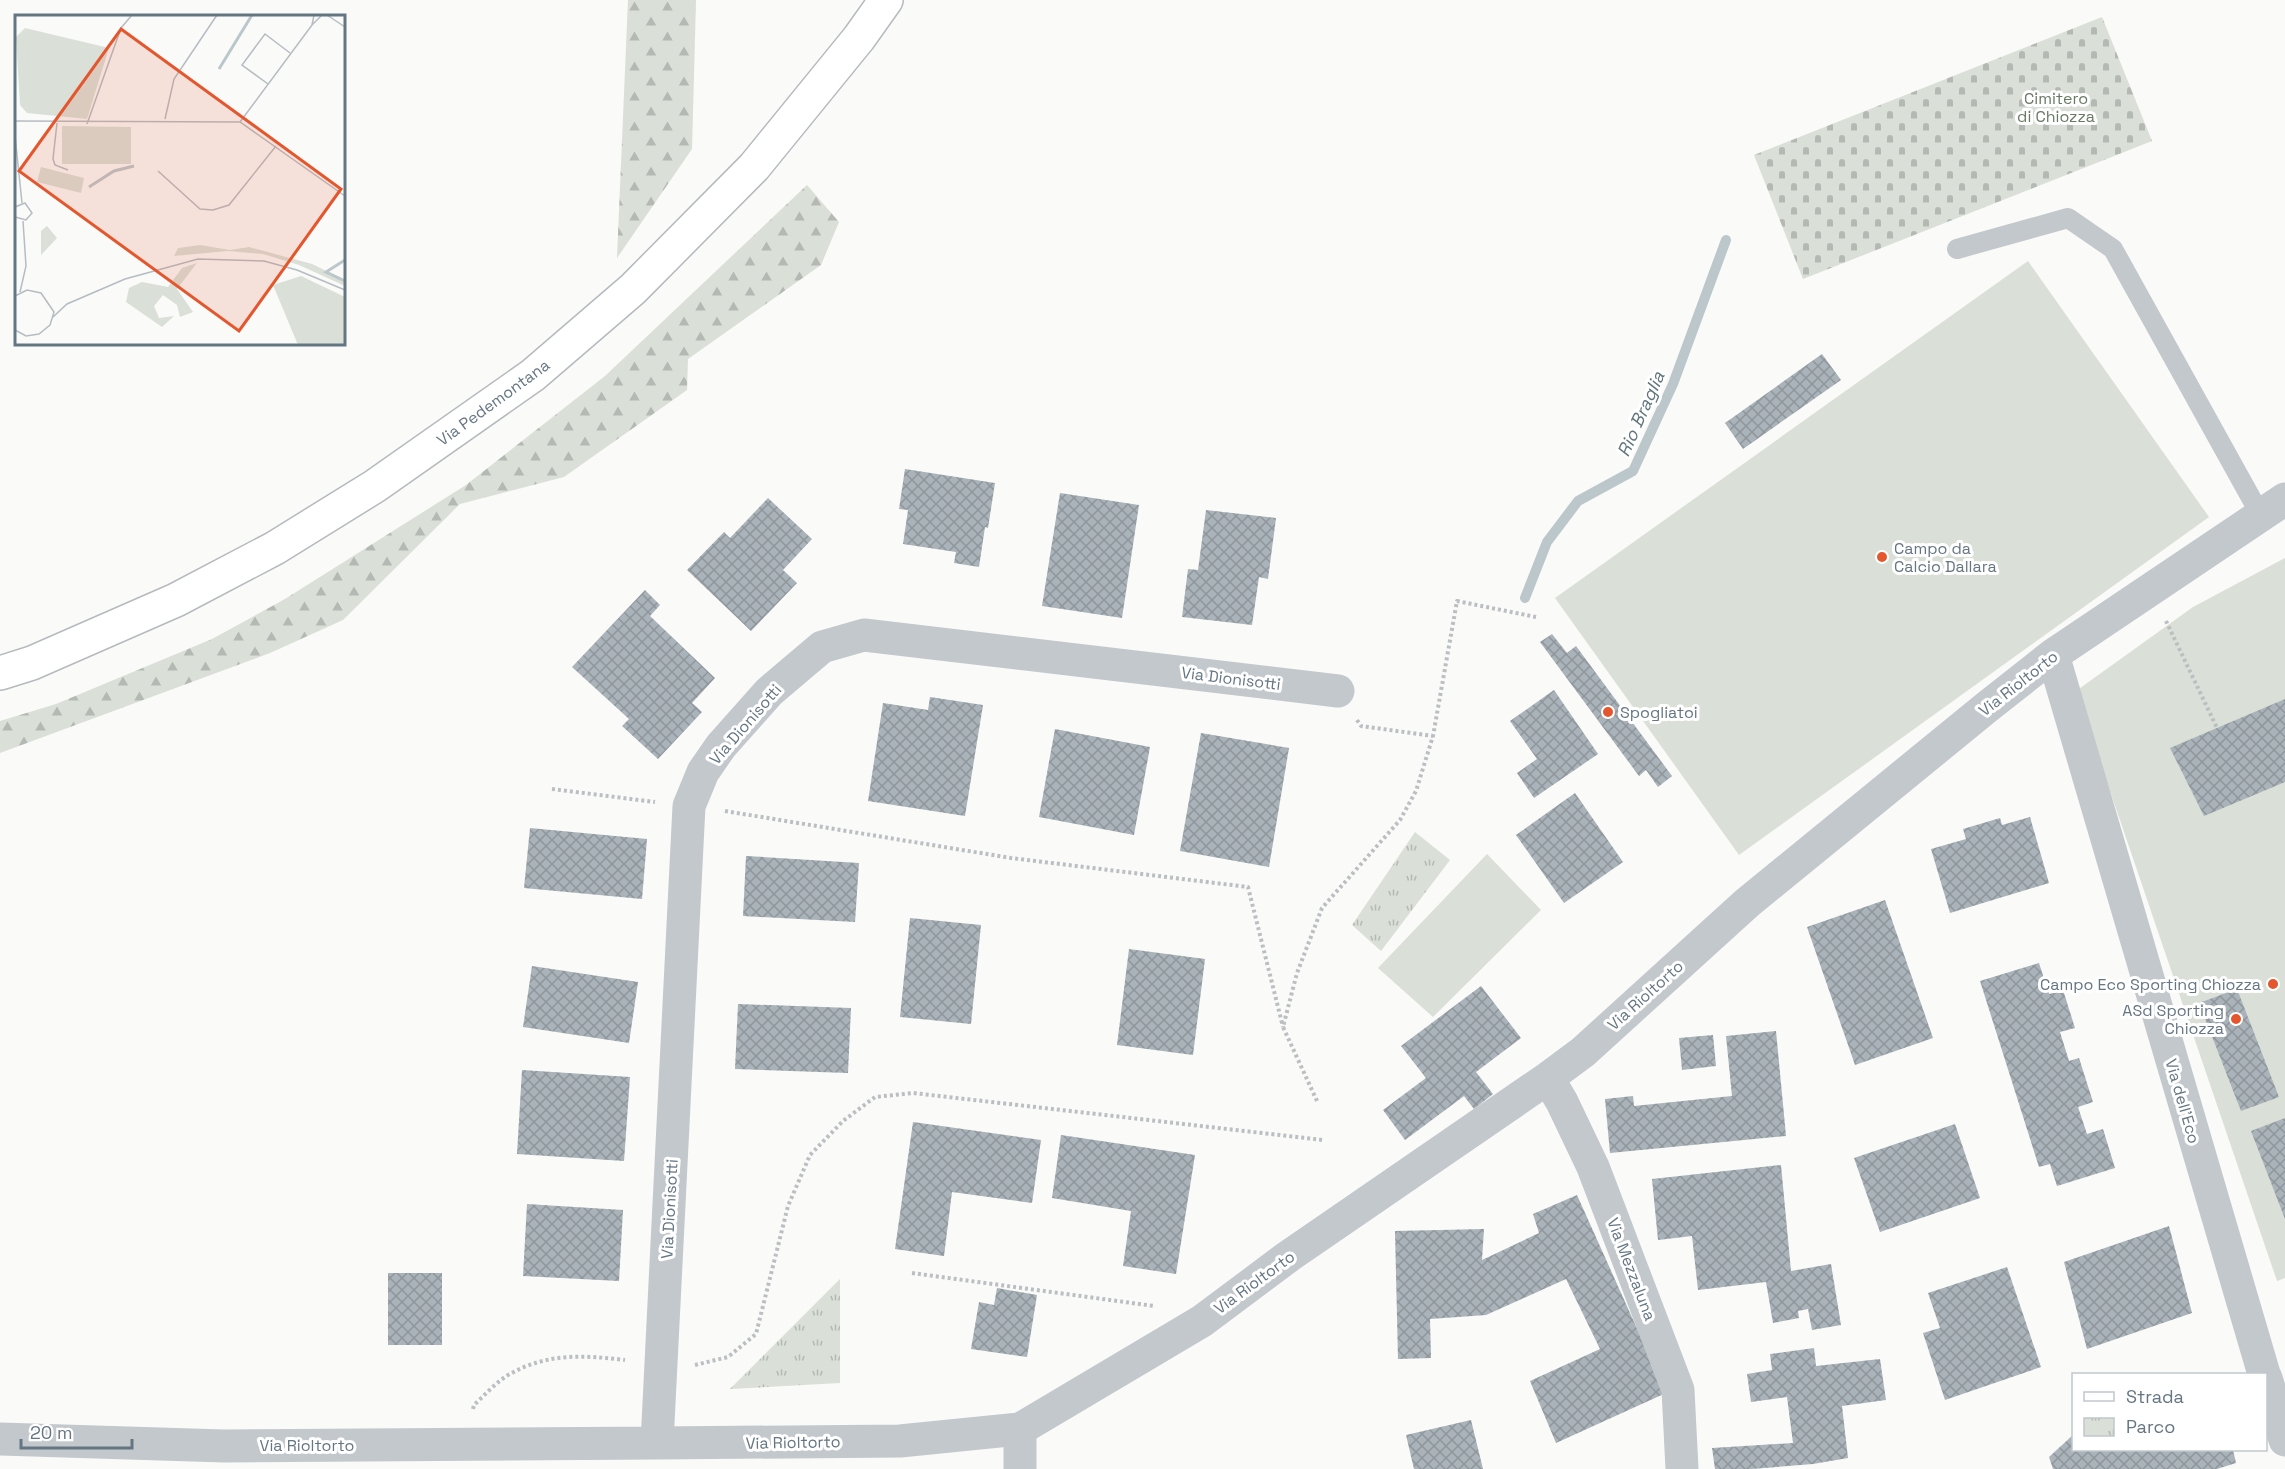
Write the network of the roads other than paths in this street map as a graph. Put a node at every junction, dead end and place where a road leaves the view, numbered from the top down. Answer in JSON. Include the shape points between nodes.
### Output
{"nodes":[{"id":1,"x":886,"y":0,"type":"edge"},
{"id":2,"x":1957,"y":249,"type":"dead end"},
{"id":3,"x":2273,"y":506,"type":"edge"},
{"id":4,"x":2053,"y":655,"type":"junction"},
{"id":5,"x":0,"y":673,"type":"edge"},
{"id":6,"x":1338,"y":691,"type":"road end"},
{"id":7,"x":1548,"y":1078,"type":"junction"},
{"id":8,"x":2264,"y":1373,"type":"edge"},
{"id":9,"x":2267,"y":1382,"type":"edge"},
{"id":10,"x":1020,"y":1429,"type":"junction"},
{"id":11,"x":0,"y":1439,"type":"edge"},
{"id":12,"x":2285,"y":1440,"type":"edge"},
{"id":13,"x":657,"y":1443,"type":"junction"},
{"id":14,"x":1020,"y":1469,"type":"edge"},
{"id":15,"x":1682,"y":1469,"type":"edge"}],
"edges":[{"from":1,"to":5,"type":"main road","name":"Via Pedemontana","via":[[754,167],[633,289],[533,375],[375,486],[275,548],[176,600],[32,663]]},
{"from":2,"to":3,"type":"lane","via":[[2068,218],[2113,249]]},
{"from":3,"to":4,"type":"street","name":"Via Rioltorto"},
{"from":4,"to":7,"type":"street","name":"Via Rioltorto","via":[[1747,903],[1583,1052]]},
{"from":4,"to":8,"type":"street","name":"Via dell'Eco"},
{"from":6,"to":13,"type":"street","name":"Via Dionisotti","via":[[864,635],[822,647],[769,692],[721,746],[703,772],[689,806]]},
{"from":7,"to":10,"type":"street","name":"Via Rioltorto","via":[[1289,1256],[1202,1321]]},
{"from":7,"to":15,"type":"street","name":"Via Mezzaluna","via":[[1593,1167],[1678,1390]]},
{"from":9,"to":12,"type":"street","name":"Via dell'Eco"},
{"from":10,"to":13,"type":"street","name":"Via Rioltorto","via":[[900,1441]]},
{"from":10,"to":14,"type":"street"},
{"from":11,"to":13,"type":"street","name":"Via Rioltorto","via":[[224,1446]]}]}
